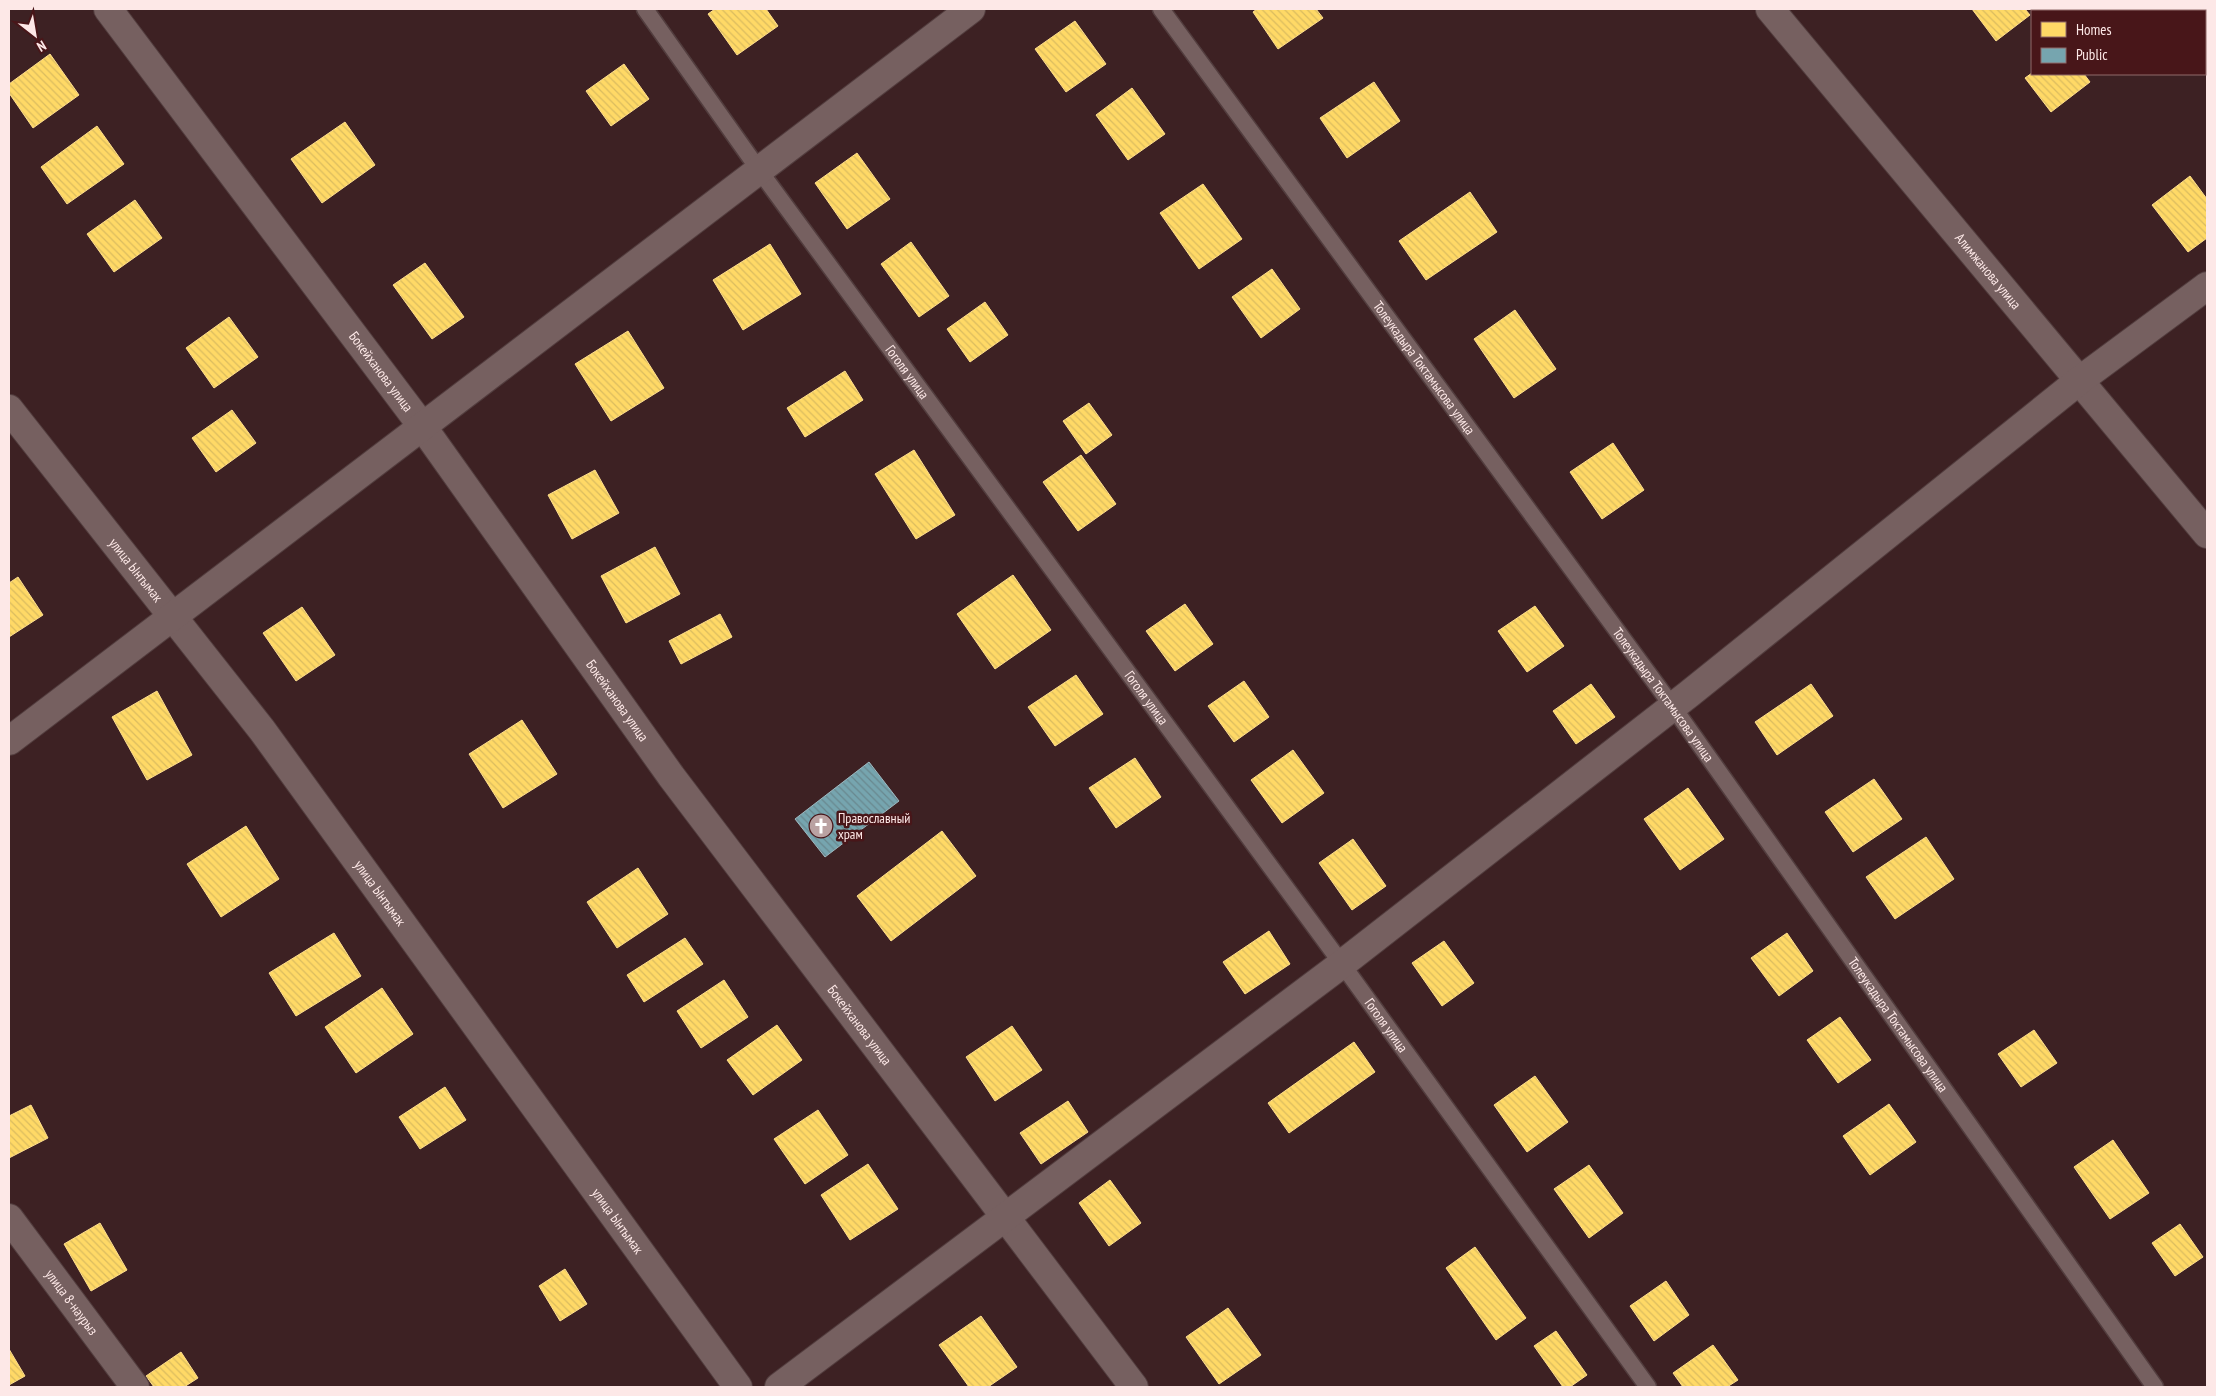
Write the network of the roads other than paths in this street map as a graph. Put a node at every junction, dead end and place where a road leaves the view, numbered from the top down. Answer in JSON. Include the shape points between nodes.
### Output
{"nodes":[{"id":1,"x":108,"y":9,"type":"edge"},
{"id":2,"x":645,"y":9,"type":"edge"},
{"id":3,"x":971,"y":9,"type":"edge"},
{"id":4,"x":1161,"y":9,"type":"edge"},
{"id":5,"x":1770,"y":9,"type":"edge"},
{"id":6,"x":760,"y":170,"type":"junction"},
{"id":7,"x":2207,"y":286,"type":"edge"},
{"id":8,"x":2080,"y":380,"type":"junction"},
{"id":9,"x":9,"y":409,"type":"edge"},
{"id":10,"x":422,"y":426,"type":"junction"},
{"id":11,"x":2207,"y":534,"type":"edge"},
{"id":12,"x":172,"y":616,"type":"junction"},
{"id":13,"x":1672,"y":707,"type":"junction"},
{"id":14,"x":9,"y":740,"type":"edge"},
{"id":15,"x":1342,"y":964,"type":"junction"},
{"id":16,"x":9,"y":1218,"type":"edge"},
{"id":17,"x":1006,"y":1218,"type":"junction"},
{"id":18,"x":135,"y":1387,"type":"edge"},
{"id":19,"x":738,"y":1387,"type":"edge"},
{"id":20,"x":779,"y":1387,"type":"edge"},
{"id":21,"x":1134,"y":1387,"type":"edge"},
{"id":22,"x":1648,"y":1387,"type":"edge"},
{"id":23,"x":2155,"y":1387,"type":"edge"}],
"edges":[{"from":1,"to":10,"type":"street","name":"Бокейханова улица"},
{"from":2,"to":6,"type":"lane","name":"Гоголя улица"},
{"from":3,"to":6,"type":"street"},
{"from":4,"to":13,"type":"lane","name":"Толеукадыра Токтамысова улица"},
{"from":5,"to":8,"type":"street","name":"Алимжанова улица"},
{"from":6,"to":10,"type":"street"},
{"from":6,"to":15,"type":"lane","name":"Гоголя улица"},
{"from":7,"to":8,"type":"street"},
{"from":8,"to":11,"type":"street","name":"Алимжанова улица"},
{"from":8,"to":13,"type":"street"},
{"from":9,"to":12,"type":"street","name":"улица Ынтымак"},
{"from":10,"to":12,"type":"street"},
{"from":10,"to":17,"type":"street","name":"Бокейханова улица","via":[[671,776]]},
{"from":12,"to":14,"type":"street"},
{"from":12,"to":19,"type":"street","name":"улица Ынтымак","via":[[262,730]]},
{"from":13,"to":15,"type":"street"},
{"from":13,"to":23,"type":"lane","name":"Толеукадыра Токтамысова улица"},
{"from":15,"to":17,"type":"street"},
{"from":15,"to":22,"type":"lane","name":"Гоголя улица"},
{"from":16,"to":18,"type":"street","name":"улица 8-наурыз"},
{"from":17,"to":20,"type":"street"},
{"from":17,"to":21,"type":"street","name":"Бокейханова улица"}]}
